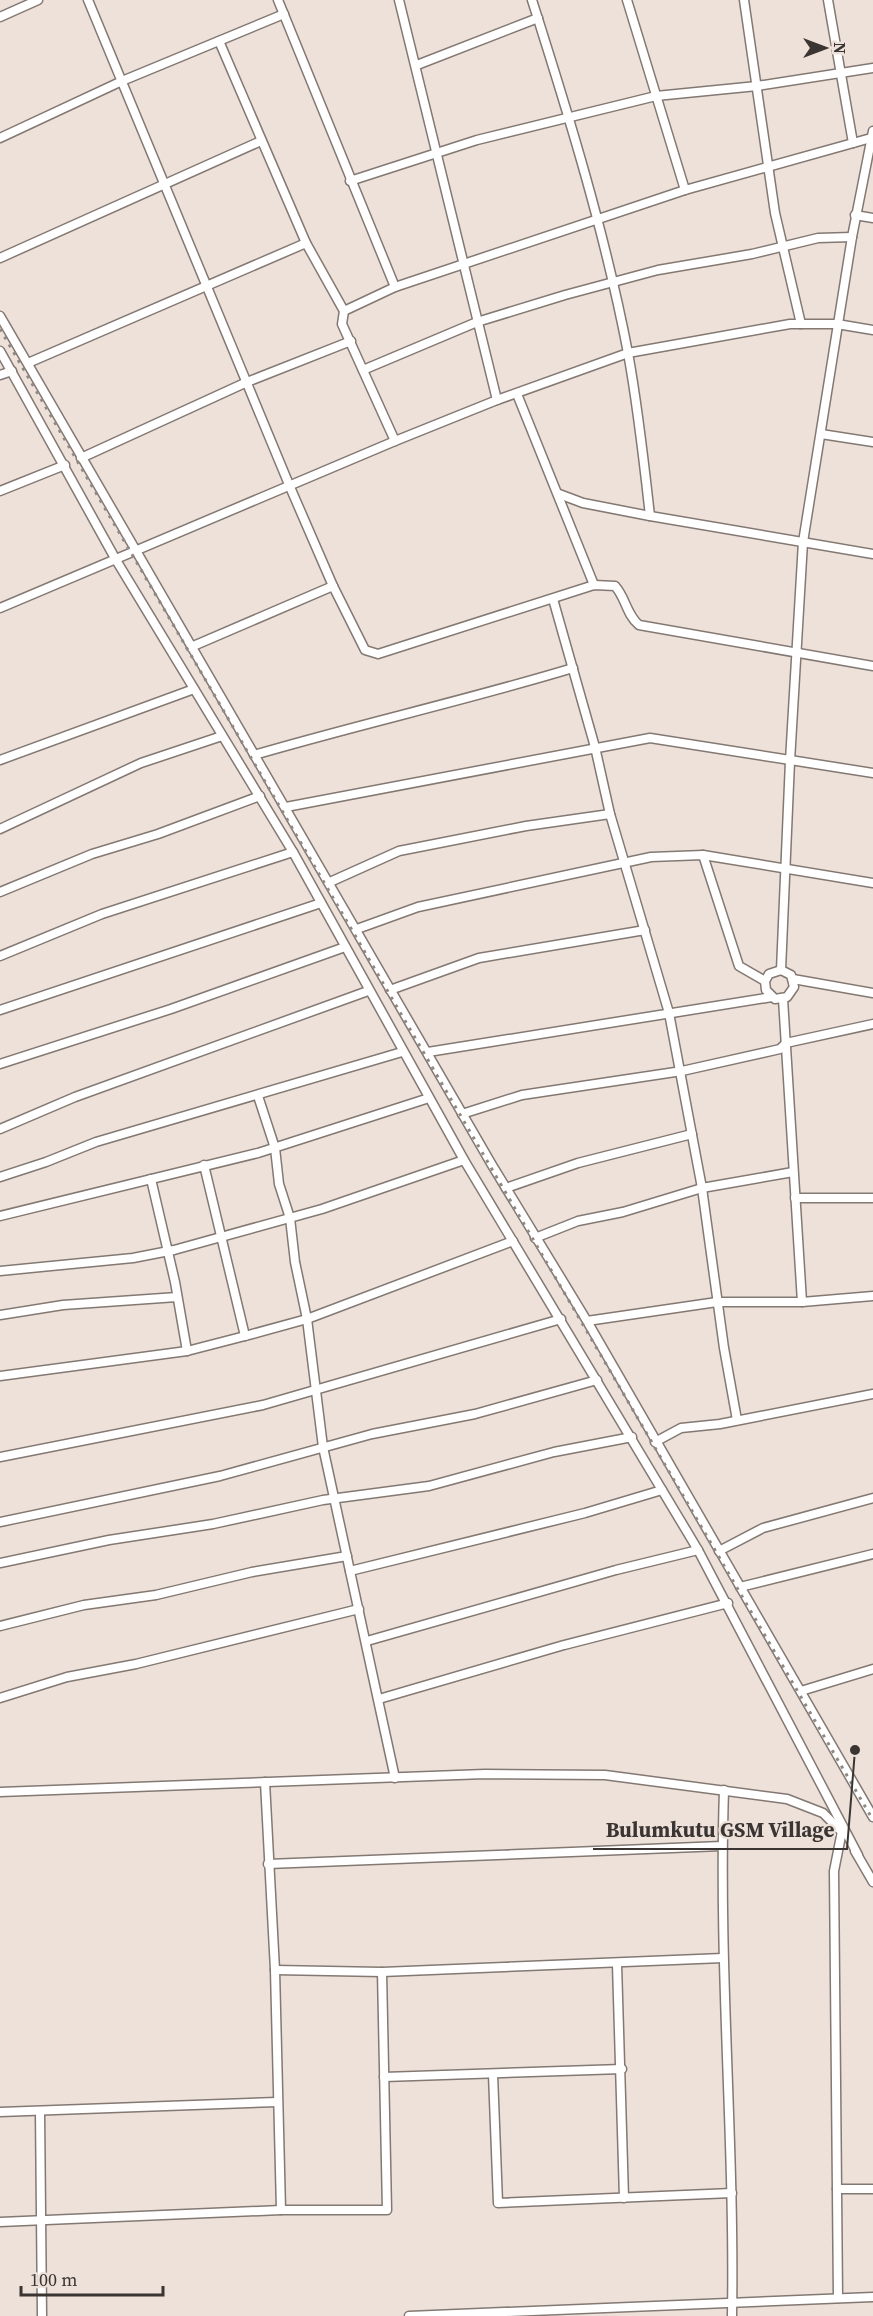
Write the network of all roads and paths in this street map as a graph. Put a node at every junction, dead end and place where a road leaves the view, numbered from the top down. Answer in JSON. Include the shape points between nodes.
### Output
{"nodes":[{"id":1,"x":38,"y":0,"type":"edge"},
{"id":2,"x":88,"y":0,"type":"edge"},
{"id":3,"x":278,"y":0,"type":"edge"},
{"id":4,"x":399,"y":0,"type":"edge"},
{"id":5,"x":532,"y":0,"type":"edge"},
{"id":6,"x":627,"y":0,"type":"edge"},
{"id":7,"x":744,"y":0,"type":"edge"},
{"id":8,"x":828,"y":0,"type":"edge"},
{"id":9,"x":284,"y":14,"type":"junction"},
{"id":10,"x":0,"y":17,"type":"edge"},
{"id":11,"x":538,"y":18,"type":"junction"},
{"id":12,"x":219,"y":41,"type":"junction"},
{"id":13,"x":417,"y":65,"type":"junction"},
{"id":14,"x":873,"y":68,"type":"edge"},
{"id":15,"x":840,"y":73,"type":"junction"},
{"id":16,"x":122,"y":81,"type":"junction"},
{"id":17,"x":757,"y":86,"type":"junction"},
{"id":18,"x":656,"y":96,"type":"junction"},
{"id":19,"x":568,"y":117,"type":"junction"},
{"id":20,"x":872,"y":134,"type":"edge"},
{"id":21,"x":0,"y":138,"type":"edge"},
{"id":22,"x":261,"y":141,"type":"junction"},
{"id":23,"x":853,"y":143,"type":"junction"},
{"id":24,"x":438,"y":152,"type":"junction"},
{"id":25,"x":767,"y":167,"type":"junction"},
{"id":26,"x":350,"y":181,"type":"junction"},
{"id":27,"x":165,"y":184,"type":"junction"},
{"id":28,"x":685,"y":190,"type":"junction"},
{"id":29,"x":855,"y":215,"type":"junction"},
{"id":30,"x":873,"y":218,"type":"edge"},
{"id":31,"x":598,"y":220,"type":"junction"},
{"id":32,"x":852,"y":237,"type":"junction"},
{"id":33,"x":306,"y":243,"type":"junction"},
{"id":34,"x":783,"y":245,"type":"junction"},
{"id":35,"x":0,"y":258,"type":"edge"},
{"id":36,"x":462,"y":265,"type":"junction"},
{"id":37,"x":612,"y":282,"type":"junction"},
{"id":38,"x":207,"y":284,"type":"junction"},
{"id":39,"x":395,"y":287,"type":"junction"},
{"id":40,"x":344,"y":311,"type":"junction"},
{"id":41,"x":0,"y":316,"type":"edge"},
{"id":42,"x":477,"y":322,"type":"junction"},
{"id":43,"x":801,"y":324,"type":"junction"},
{"id":44,"x":837,"y":324,"type":"junction"},
{"id":45,"x":873,"y":330,"type":"edge"},
{"id":46,"x":351,"y":341,"type":"junction"},
{"id":47,"x":0,"y":351,"type":"edge"},
{"id":48,"x":628,"y":353,"type":"junction"},
{"id":49,"x":28,"y":363,"type":"junction"},
{"id":50,"x":363,"y":370,"type":"junction"},
{"id":51,"x":12,"y":371,"type":"junction"},
{"id":52,"x":0,"y":375,"type":"edge"},
{"id":53,"x":247,"y":382,"type":"junction"},
{"id":54,"x":517,"y":394,"type":"junction"},
{"id":55,"x":497,"y":400,"type":"junction"},
{"id":56,"x":821,"y":434,"type":"junction"},
{"id":57,"x":395,"y":441,"type":"junction"},
{"id":58,"x":873,"y":442,"type":"edge"},
{"id":59,"x":81,"y":458,"type":"junction"},
{"id":60,"x":65,"y":465,"type":"junction"},
{"id":61,"x":290,"y":487,"type":"junction"},
{"id":62,"x":0,"y":491,"type":"edge"},
{"id":63,"x":559,"y":494,"type":"junction"},
{"id":64,"x":650,"y":516,"type":"junction"},
{"id":65,"x":803,"y":543,"type":"junction"},
{"id":66,"x":136,"y":550,"type":"junction"},
{"id":67,"x":873,"y":554,"type":"edge"},
{"id":68,"x":116,"y":560,"type":"junction"},
{"id":69,"x":594,"y":585,"type":"junction"},
{"id":70,"x":333,"y":586,"type":"junction"},
{"id":71,"x":553,"y":599,"type":"junction"},
{"id":72,"x":0,"y":608,"type":"edge"},
{"id":73,"x":191,"y":647,"type":"junction"},
{"id":74,"x":796,"y":651,"type":"junction"},
{"id":75,"x":873,"y":666,"type":"edge"},
{"id":76,"x":573,"y":669,"type":"junction"},
{"id":77,"x":194,"y":689,"type":"junction"},
{"id":78,"x":222,"y":736,"type":"junction"},
{"id":79,"x":595,"y":747,"type":"junction"},
{"id":80,"x":254,"y":755,"type":"junction"},
{"id":81,"x":0,"y":760,"type":"edge"},
{"id":82,"x":790,"y":760,"type":"junction"},
{"id":83,"x":873,"y":773,"type":"edge"},
{"id":84,"x":260,"y":796,"type":"junction"},
{"id":85,"x":286,"y":807,"type":"junction"},
{"id":86,"x":610,"y":814,"type":"junction"},
{"id":87,"x":0,"y":829,"type":"edge"},
{"id":88,"x":292,"y":852,"type":"junction"},
{"id":89,"x":703,"y":855,"type":"junction"},
{"id":90,"x":625,"y":863,"type":"junction"},
{"id":91,"x":784,"y":868,"type":"junction"},
{"id":92,"x":330,"y":882,"type":"junction"},
{"id":93,"x":873,"y":883,"type":"edge"},
{"id":94,"x":0,"y":892,"type":"edge"},
{"id":95,"x":321,"y":903,"type":"junction"},
{"id":96,"x":357,"y":929,"type":"junction"},
{"id":97,"x":645,"y":930,"type":"junction"},
{"id":98,"x":345,"y":947,"type":"junction"},
{"id":99,"x":0,"y":956,"type":"edge"},
{"id":100,"x":781,"y":970,"type":"junction"},
{"id":101,"x":793,"y":979,"type":"junction"},
{"id":102,"x":765,"y":981,"type":"junction"},
{"id":103,"x":390,"y":990,"type":"junction"},
{"id":104,"x":368,"y":991,"type":"junction"},
{"id":105,"x":873,"y":993,"type":"edge"},
{"id":106,"x":772,"y":997,"type":"junction"},
{"id":107,"x":783,"y":999,"type":"junction"},
{"id":108,"x":0,"y":1010,"type":"edge"},
{"id":109,"x":669,"y":1013,"type":"junction"},
{"id":110,"x":873,"y":1024,"type":"edge"},
{"id":111,"x":786,"y":1043,"type":"junction"},
{"id":112,"x":402,"y":1052,"type":"junction"},
{"id":113,"x":428,"y":1052,"type":"junction"},
{"id":114,"x":0,"y":1064,"type":"edge"},
{"id":115,"x":682,"y":1071,"type":"junction"},
{"id":116,"x":258,"y":1096,"type":"junction"},
{"id":117,"x":429,"y":1098,"type":"junction"},
{"id":118,"x":462,"y":1114,"type":"junction"},
{"id":119,"x":0,"y":1129,"type":"edge"},
{"id":120,"x":692,"y":1134,"type":"junction"},
{"id":121,"x":275,"y":1148,"type":"junction"},
{"id":122,"x":464,"y":1160,"type":"junction"},
{"id":123,"x":204,"y":1165,"type":"junction"},
{"id":124,"x":793,"y":1172,"type":"junction"},
{"id":125,"x":0,"y":1177,"type":"edge"},
{"id":126,"x":151,"y":1179,"type":"junction"},
{"id":127,"x":506,"y":1188,"type":"junction"},
{"id":128,"x":702,"y":1188,"type":"junction"},
{"id":129,"x":795,"y":1198,"type":"junction"},
{"id":130,"x":873,"y":1198,"type":"edge"},
{"id":131,"x":0,"y":1216,"type":"edge"},
{"id":132,"x":290,"y":1218,"type":"junction"},
{"id":133,"x":220,"y":1238,"type":"junction"},
{"id":134,"x":535,"y":1238,"type":"junction"},
{"id":135,"x":513,"y":1241,"type":"junction"},
{"id":136,"x":167,"y":1251,"type":"junction"},
{"id":137,"x":0,"y":1271,"type":"edge"},
{"id":138,"x":873,"y":1296,"type":"edge"},
{"id":139,"x":177,"y":1297,"type":"junction"},
{"id":140,"x":717,"y":1302,"type":"junction"},
{"id":141,"x":802,"y":1302,"type":"junction"},
{"id":142,"x":0,"y":1315,"type":"edge"},
{"id":143,"x":307,"y":1319,"type":"junction"},
{"id":144,"x":561,"y":1319,"type":"junction"},
{"id":145,"x":587,"y":1321,"type":"junction"},
{"id":146,"x":245,"y":1336,"type":"junction"},
{"id":147,"x":187,"y":1352,"type":"junction"},
{"id":148,"x":0,"y":1376,"type":"edge"},
{"id":149,"x":597,"y":1380,"type":"junction"},
{"id":150,"x":316,"y":1392,"type":"junction"},
{"id":151,"x":873,"y":1394,"type":"edge"},
{"id":152,"x":737,"y":1420,"type":"junction"},
{"id":153,"x":632,"y":1437,"type":"junction"},
{"id":154,"x":655,"y":1442,"type":"junction"},
{"id":155,"x":323,"y":1447,"type":"junction"},
{"id":156,"x":0,"y":1456,"type":"edge"},
{"id":157,"x":662,"y":1490,"type":"junction"},
{"id":158,"x":335,"y":1498,"type":"junction"},
{"id":159,"x":873,"y":1498,"type":"edge"},
{"id":160,"x":0,"y":1522,"type":"edge"},
{"id":161,"x":698,"y":1550,"type":"junction"},
{"id":162,"x":719,"y":1551,"type":"junction"},
{"id":163,"x":873,"y":1554,"type":"edge"},
{"id":164,"x":347,"y":1556,"type":"junction"},
{"id":165,"x":0,"y":1563,"type":"edge"},
{"id":166,"x":350,"y":1571,"type":"junction"},
{"id":167,"x":740,"y":1587,"type":"junction"},
{"id":168,"x":728,"y":1603,"type":"junction"},
{"id":169,"x":359,"y":1610,"type":"junction"},
{"id":170,"x":0,"y":1626,"type":"edge"},
{"id":171,"x":367,"y":1641,"type":"junction"},
{"id":172,"x":873,"y":1669,"type":"edge"},
{"id":173,"x":801,"y":1691,"type":"junction"},
{"id":174,"x":0,"y":1698,"type":"edge"},
{"id":175,"x":379,"y":1699,"type":"junction"},
{"id":176,"x":394,"y":1778,"type":"junction"},
{"id":177,"x":265,"y":1782,"type":"junction"},
{"id":178,"x":724,"y":1790,"type":"junction"},
{"id":179,"x":0,"y":1792,"type":"edge"},
{"id":180,"x":873,"y":1817,"type":"edge"},
{"id":181,"x":842,"y":1831,"type":"junction"},
{"id":182,"x":722,"y":1846,"type":"junction"},
{"id":183,"x":858,"y":1855,"type":"junction"},
{"id":184,"x":268,"y":1864,"type":"junction"},
{"id":185,"x":873,"y":1882,"type":"edge"},
{"id":186,"x":723,"y":1958,"type":"junction"},
{"id":187,"x":617,"y":1964,"type":"junction"},
{"id":188,"x":275,"y":1970,"type":"junction"},
{"id":189,"x":382,"y":1972,"type":"junction"},
{"id":190,"x":622,"y":2069,"type":"junction"},
{"id":191,"x":493,"y":2074,"type":"junction"},
{"id":192,"x":384,"y":2077,"type":"junction"},
{"id":193,"x":277,"y":2102,"type":"junction"},
{"id":194,"x":40,"y":2111,"type":"junction"},
{"id":195,"x":0,"y":2112,"type":"edge"},
{"id":196,"x":837,"y":2189,"type":"junction"},
{"id":197,"x":873,"y":2189,"type":"edge"},
{"id":198,"x":732,"y":2193,"type":"junction"},
{"id":199,"x":624,"y":2198,"type":"junction"},
{"id":200,"x":281,"y":2211,"type":"junction"},
{"id":201,"x":0,"y":2222,"type":"edge"},
{"id":202,"x":43,"y":2222,"type":"junction"},
{"id":203,"x":873,"y":2297,"type":"edge"},
{"id":204,"x":838,"y":2298,"type":"junction"},
{"id":205,"x":732,"y":2303,"type":"junction"},
{"id":206,"x":42,"y":2316,"type":"edge"},
{"id":207,"x":409,"y":2316,"type":"edge"},
{"id":208,"x":732,"y":2316,"type":"edge"}],
"edges":[{"from":1,"to":10,"type":"street"},
{"from":2,"to":16,"type":"street"},
{"from":3,"to":9,"type":"street"},
{"from":4,"to":13,"type":"street"},
{"from":5,"to":11,"type":"street"},
{"from":6,"to":18,"type":"street"},
{"from":7,"to":17,"type":"street"},
{"from":8,"to":15,"type":"street"},
{"from":9,"to":12,"type":"street"},
{"from":9,"to":26,"type":"street"},
{"from":11,"to":13,"type":"street"},
{"from":11,"to":19,"type":"street"},
{"from":12,"to":16,"type":"street"},
{"from":12,"to":22,"type":"street"},
{"from":13,"to":24,"type":"street"},
{"from":14,"to":15,"type":"street"},
{"from":15,"to":17,"type":"street"},
{"from":15,"to":23,"type":"street"},
{"from":16,"to":21,"type":"street"},
{"from":16,"to":27,"type":"street"},
{"from":17,"to":18,"type":"street"},
{"from":17,"to":25,"type":"street"},
{"from":18,"to":19,"type":"street"},
{"from":18,"to":28,"type":"street"},
{"from":19,"to":24,"type":"street"},
{"from":19,"to":31,"type":"street"},
{"from":20,"to":23,"type":"street"},
{"from":20,"to":29,"type":"street"},
{"from":22,"to":27,"type":"street"},
{"from":22,"to":33,"type":"street"},
{"from":23,"to":25,"type":"street"},
{"from":24,"to":26,"type":"street"},
{"from":24,"to":36,"type":"street"},
{"from":25,"to":28,"type":"street"},
{"from":25,"to":34,"type":"street"},
{"from":26,"to":39,"type":"street"},
{"from":27,"to":35,"type":"street"},
{"from":27,"to":38,"type":"street"},
{"from":28,"to":31,"type":"street"},
{"from":29,"to":30,"type":"street"},
{"from":29,"to":32,"type":"street"},
{"from":31,"to":36,"type":"street"},
{"from":31,"to":37,"type":"street"},
{"from":32,"to":34,"type":"street"},
{"from":32,"to":44,"type":"street"},
{"from":33,"to":38,"type":"street"},
{"from":33,"to":40,"type":"street"},
{"from":34,"to":37,"type":"street"},
{"from":34,"to":43,"type":"street"},
{"from":36,"to":39,"type":"street"},
{"from":36,"to":42,"type":"street"},
{"from":37,"to":42,"type":"street"},
{"from":37,"to":48,"type":"street"},
{"from":38,"to":49,"type":"street"},
{"from":38,"to":53,"type":"street"},
{"from":39,"to":40,"type":"street"},
{"from":40,"to":46,"type":"street","via":[[342,324]]},
{"from":41,"to":49,"type":"street"},
{"from":42,"to":50,"type":"street"},
{"from":42,"to":55,"type":"street"},
{"from":43,"to":44,"type":"street"},
{"from":43,"to":48,"type":"street","via":[[711,336]]},
{"from":44,"to":45,"type":"street"},
{"from":44,"to":56,"type":"street"},
{"from":46,"to":50,"type":"street"},
{"from":46,"to":53,"type":"street"},
{"from":47,"to":51,"type":"street"},
{"from":48,"to":54,"type":"street"},
{"from":48,"to":64,"type":"street"},
{"from":49,"to":59,"type":"street"},
{"from":50,"to":57,"type":"street"},
{"from":51,"to":52,"type":"street"},
{"from":51,"to":60,"type":"street"},
{"from":53,"to":59,"type":"street"},
{"from":53,"to":61,"type":"street"},
{"from":54,"to":55,"type":"street"},
{"from":54,"to":63,"type":"street"},
{"from":55,"to":57,"type":"street"},
{"from":56,"to":58,"type":"street"},
{"from":56,"to":65,"type":"street"},
{"from":57,"to":61,"type":"street"},
{"from":59,"to":66,"type":"street"},
{"from":60,"to":62,"type":"street"},
{"from":60,"to":68,"type":"street"},
{"from":61,"to":66,"type":"street"},
{"from":61,"to":70,"type":"street"},
{"from":63,"to":64,"type":"street","via":[[583,503]]},
{"from":63,"to":69,"type":"street"},
{"from":64,"to":65,"type":"street"},
{"from":65,"to":67,"type":"street"},
{"from":65,"to":74,"type":"street"},
{"from":66,"to":68,"type":"street"},
{"from":66,"to":73,"type":"street"},
{"from":68,"to":72,"type":"street"},
{"from":68,"to":77,"type":"street"},
{"from":69,"to":71,"type":"street"},
{"from":69,"to":74,"type":"street","via":[[615,586],[629,616],[639,625]]},
{"from":70,"to":71,"type":"street","via":[[364,650],[378,654]]},
{"from":70,"to":73,"type":"street"},
{"from":71,"to":76,"type":"street"},
{"from":73,"to":80,"type":"street"},
{"from":74,"to":75,"type":"street"},
{"from":74,"to":82,"type":"street"},
{"from":76,"to":79,"type":"street"},
{"from":76,"to":80,"type":"street"},
{"from":77,"to":78,"type":"street"},
{"from":77,"to":81,"type":"street"},
{"from":78,"to":84,"type":"street"},
{"from":78,"to":87,"type":"street","via":[[141,763]]},
{"from":79,"to":82,"type":"street","via":[[650,738]]},
{"from":79,"to":85,"type":"street"},
{"from":79,"to":86,"type":"street"},
{"from":80,"to":85,"type":"street"},
{"from":82,"to":83,"type":"street"},
{"from":82,"to":91,"type":"street"},
{"from":84,"to":88,"type":"street"},
{"from":84,"to":94,"type":"street","via":[[92,854]]},
{"from":85,"to":92,"type":"street"},
{"from":86,"to":90,"type":"street"},
{"from":86,"to":92,"type":"street","via":[[399,851]]},
{"from":88,"to":95,"type":"street"},
{"from":88,"to":99,"type":"street","via":[[102,914]]},
{"from":89,"to":90,"type":"street","via":[[651,857]]},
{"from":89,"to":91,"type":"street"},
{"from":89,"to":102,"type":"street","via":[[739,966]]},
{"from":90,"to":96,"type":"street","via":[[418,907]]},
{"from":90,"to":97,"type":"street"},
{"from":91,"to":93,"type":"street"},
{"from":91,"to":100,"type":"street"},
{"from":92,"to":96,"type":"street"},
{"from":95,"to":98,"type":"street"},
{"from":95,"to":108,"type":"street"},
{"from":96,"to":103,"type":"street"},
{"from":97,"to":103,"type":"street","via":[[479,958]]},
{"from":97,"to":109,"type":"street"},
{"from":98,"to":104,"type":"street"},
{"from":98,"to":114,"type":"street"},
{"from":100,"to":101,"type":"street"},
{"from":100,"to":102,"type":"street","via":[[772,971]]},
{"from":101,"to":105,"type":"street"},
{"from":101,"to":107,"type":"street","via":[[793,991]]},
{"from":102,"to":106,"type":"street"},
{"from":103,"to":113,"type":"street"},
{"from":104,"to":112,"type":"street"},
{"from":104,"to":119,"type":"street","via":[[75,1097]]},
{"from":106,"to":107,"type":"street"},
{"from":106,"to":109,"type":"street"},
{"from":107,"to":111,"type":"street"},
{"from":109,"to":113,"type":"street"},
{"from":109,"to":115,"type":"street"},
{"from":110,"to":111,"type":"street"},
{"from":111,"to":115,"type":"street","via":[[780,1049]]},
{"from":111,"to":124,"type":"street"},
{"from":112,"to":116,"type":"street"},
{"from":112,"to":117,"type":"street"},
{"from":113,"to":118,"type":"street"},
{"from":115,"to":118,"type":"street","via":[[522,1095]]},
{"from":115,"to":120,"type":"street"},
{"from":116,"to":121,"type":"street"},
{"from":116,"to":125,"type":"street","via":[[96,1142]]},
{"from":117,"to":121,"type":"street"},
{"from":117,"to":122,"type":"street"},
{"from":118,"to":127,"type":"street"},
{"from":120,"to":127,"type":"street","via":[[578,1163]]},
{"from":120,"to":128,"type":"street"},
{"from":121,"to":123,"type":"street"},
{"from":121,"to":132,"type":"street","via":[[279,1184]]},
{"from":122,"to":132,"type":"street"},
{"from":122,"to":135,"type":"street"},
{"from":123,"to":126,"type":"street"},
{"from":123,"to":133,"type":"street"},
{"from":124,"to":128,"type":"street"},
{"from":124,"to":129,"type":"street"},
{"from":126,"to":131,"type":"street"},
{"from":126,"to":136,"type":"street"},
{"from":127,"to":134,"type":"street"},
{"from":128,"to":134,"type":"street","via":[[578,1221]]},
{"from":128,"to":140,"type":"street"},
{"from":129,"to":130,"type":"street"},
{"from":129,"to":141,"type":"street"},
{"from":132,"to":133,"type":"street"},
{"from":132,"to":143,"type":"street"},
{"from":133,"to":136,"type":"street"},
{"from":133,"to":146,"type":"street"},
{"from":134,"to":145,"type":"street"},
{"from":135,"to":143,"type":"street"},
{"from":135,"to":144,"type":"street"},
{"from":136,"to":137,"type":"street"},
{"from":136,"to":139,"type":"street"},
{"from":138,"to":141,"type":"street"},
{"from":139,"to":142,"type":"street","via":[[63,1305]]},
{"from":139,"to":147,"type":"street"},
{"from":140,"to":141,"type":"street"},
{"from":140,"to":145,"type":"street"},
{"from":140,"to":152,"type":"street"},
{"from":143,"to":146,"type":"street"},
{"from":143,"to":150,"type":"street"},
{"from":144,"to":149,"type":"street"},
{"from":144,"to":150,"type":"street"},
{"from":145,"to":154,"type":"street"},
{"from":146,"to":147,"type":"street"},
{"from":147,"to":148,"type":"street"},
{"from":149,"to":153,"type":"street"},
{"from":149,"to":155,"type":"street","via":[[475,1414]]},
{"from":150,"to":155,"type":"street"},
{"from":150,"to":156,"type":"street","via":[[263,1406]]},
{"from":151,"to":152,"type":"street"},
{"from":152,"to":154,"type":"street","via":[[681,1428]]},
{"from":153,"to":157,"type":"street"},
{"from":153,"to":158,"type":"street","via":[[554,1452],[429,1486]]},
{"from":154,"to":162,"type":"street"},
{"from":155,"to":158,"type":"street"},
{"from":155,"to":160,"type":"street","via":[[220,1476]]},
{"from":157,"to":161,"type":"street"},
{"from":157,"to":166,"type":"street"},
{"from":158,"to":164,"type":"street"},
{"from":158,"to":165,"type":"street"},
{"from":159,"to":162,"type":"street","via":[[763,1528]]},
{"from":161,"to":168,"type":"street"},
{"from":161,"to":171,"type":"street"},
{"from":162,"to":167,"type":"street"},
{"from":163,"to":167,"type":"street"},
{"from":164,"to":166,"type":"street"},
{"from":164,"to":170,"type":"street","via":[[252,1572],[156,1595],[84,1605]]},
{"from":166,"to":169,"type":"street"},
{"from":167,"to":173,"type":"street"},
{"from":168,"to":175,"type":"street","via":[[564,1645]]},
{"from":168,"to":183,"type":"street"},
{"from":169,"to":171,"type":"street"},
{"from":169,"to":174,"type":"street","via":[[136,1664],[89,1671]]},
{"from":171,"to":175,"type":"street"},
{"from":172,"to":173,"type":"street"},
{"from":173,"to":180,"type":"street"},
{"from":175,"to":176,"type":"street"},
{"from":176,"to":177,"type":"street"},
{"from":176,"to":178,"type":"street","via":[[605,1774]]},
{"from":177,"to":179,"type":"street"},
{"from":177,"to":184,"type":"street"},
{"from":178,"to":181,"type":"street","via":[[802,1804],[823,1813]]},
{"from":178,"to":182,"type":"street"},
{"from":181,"to":183,"type":"street"},
{"from":181,"to":196,"type":"street","via":[[834,1871]]},
{"from":182,"to":184,"type":"street"},
{"from":182,"to":186,"type":"street"},
{"from":183,"to":185,"type":"street"},
{"from":184,"to":188,"type":"street"},
{"from":186,"to":187,"type":"street"},
{"from":186,"to":198,"type":"street"},
{"from":187,"to":189,"type":"street"},
{"from":187,"to":190,"type":"street"},
{"from":188,"to":189,"type":"street"},
{"from":188,"to":193,"type":"street"},
{"from":189,"to":192,"type":"street"},
{"from":190,"to":191,"type":"street"},
{"from":190,"to":199,"type":"street"},
{"from":191,"to":192,"type":"street"},
{"from":191,"to":199,"type":"street","via":[[498,2203]]},
{"from":192,"to":200,"type":"street","via":[[387,2210]]},
{"from":193,"to":194,"type":"street"},
{"from":193,"to":200,"type":"street"},
{"from":194,"to":195,"type":"street"},
{"from":194,"to":202,"type":"street"},
{"from":196,"to":197,"type":"street"},
{"from":196,"to":204,"type":"street"},
{"from":198,"to":199,"type":"street"},
{"from":198,"to":205,"type":"street"},
{"from":200,"to":202,"type":"street"},
{"from":201,"to":202,"type":"street"},
{"from":202,"to":206,"type":"street"},
{"from":203,"to":204,"type":"street"},
{"from":204,"to":205,"type":"street"},
{"from":205,"to":207,"type":"street"},
{"from":205,"to":208,"type":"street"}]}
